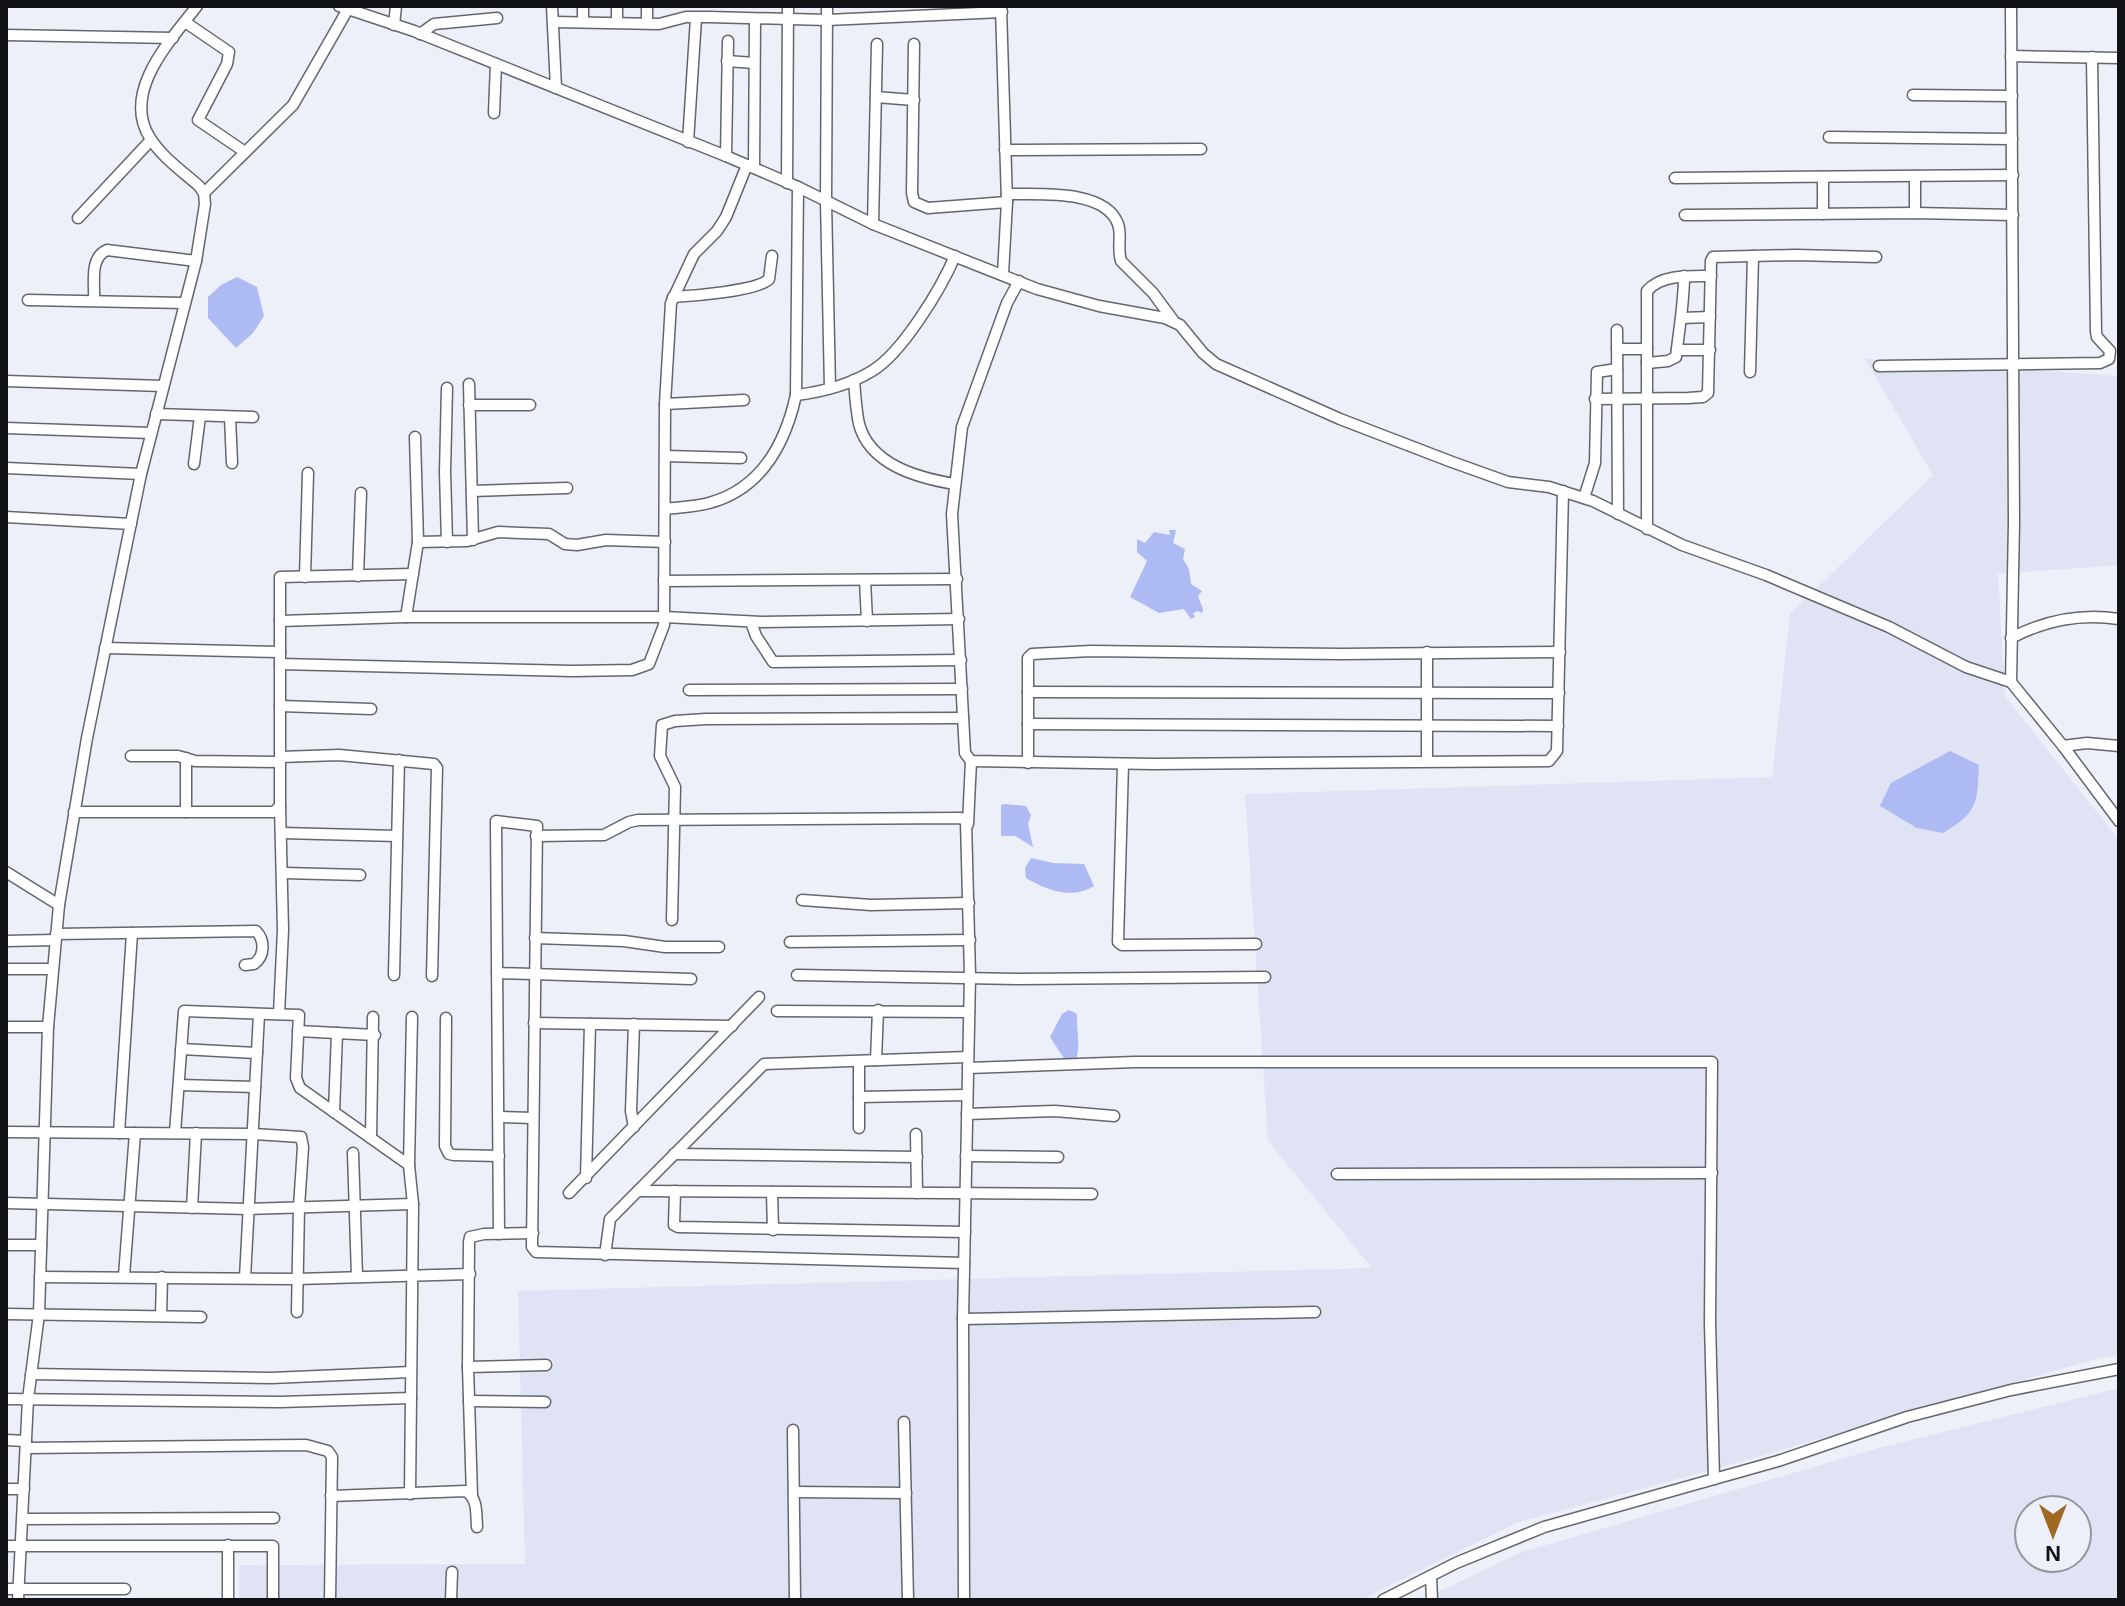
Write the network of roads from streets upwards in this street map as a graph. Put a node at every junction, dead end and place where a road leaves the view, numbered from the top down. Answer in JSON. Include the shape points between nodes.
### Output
{"nodes":[{"id":1,"x":197,"y":6,"type":"edge"},
{"id":2,"x":396,"y":6,"type":"edge"},
{"id":3,"x":552,"y":6,"type":"edge"},
{"id":4,"x":583,"y":6,"type":"edge"},
{"id":5,"x":617,"y":6,"type":"edge"},
{"id":6,"x":647,"y":6,"type":"edge"},
{"id":7,"x":788,"y":6,"type":"edge"},
{"id":8,"x":827,"y":6,"type":"edge"},
{"id":9,"x":2011,"y":6,"type":"edge"},
{"id":10,"x":344,"y":8,"type":"edge"},
{"id":11,"x":1002,"y":9,"type":"edge"},
{"id":12,"x":916,"y":11,"type":"edge"},
{"id":13,"x":690,"y":14,"type":"edge"},
{"id":14,"x":497,"y":18,"type":"dead end"},
{"id":15,"x":755,"y":19,"type":"junction"},
{"id":16,"x":789,"y":20,"type":"junction"},
{"id":17,"x":827,"y":20,"type":"junction"},
{"id":18,"x":185,"y":22,"type":"junction"},
{"id":19,"x":554,"y":22,"type":"junction"},
{"id":20,"x":583,"y":22,"type":"junction"},
{"id":21,"x":617,"y":22,"type":"junction"},
{"id":22,"x":647,"y":23,"type":"junction"},
{"id":23,"x":394,"y":25,"type":"junction"},
{"id":24,"x":420,"y":34,"type":"junction"},
{"id":25,"x":6,"y":35,"type":"edge"},
{"id":26,"x":173,"y":38,"type":"junction"},
{"id":27,"x":728,"y":41,"type":"dead end"},
{"id":28,"x":877,"y":44,"type":"dead end"},
{"id":29,"x":914,"y":44,"type":"dead end"},
{"id":30,"x":2011,"y":56,"type":"junction"},
{"id":31,"x":2092,"y":57,"type":"junction"},
{"id":32,"x":2119,"y":58,"type":"edge"},
{"id":33,"x":727,"y":61,"type":"junction"},
{"id":34,"x":754,"y":63,"type":"junction"},
{"id":35,"x":496,"y":64,"type":"junction"},
{"id":36,"x":556,"y":88,"type":"junction"},
{"id":37,"x":1913,"y":95,"type":"dead end"},
{"id":38,"x":2012,"y":96,"type":"junction"},
{"id":39,"x":876,"y":97,"type":"junction"},
{"id":40,"x":914,"y":100,"type":"junction"},
{"id":41,"x":494,"y":113,"type":"dead end"},
{"id":42,"x":1829,"y":137,"type":"dead end"},
{"id":43,"x":2012,"y":139,"type":"junction"},
{"id":44,"x":151,"y":140,"type":"junction"},
{"id":45,"x":688,"y":142,"type":"junction"},
{"id":46,"x":1201,"y":149,"type":"dead end"},
{"id":47,"x":1005,"y":150,"type":"junction"},
{"id":48,"x":245,"y":152,"type":"junction"},
{"id":49,"x":726,"y":156,"type":"junction"},
{"id":50,"x":750,"y":167,"type":"junction"},
{"id":51,"x":2013,"y":175,"type":"junction"},
{"id":52,"x":1915,"y":176,"type":"junction"},
{"id":53,"x":1823,"y":177,"type":"junction"},
{"id":54,"x":1675,"y":178,"type":"dead end"},
{"id":55,"x":793,"y":185,"type":"junction"},
{"id":56,"x":204,"y":193,"type":"junction"},
{"id":57,"x":1007,"y":198,"type":"junction"},
{"id":58,"x":826,"y":201,"type":"junction"},
{"id":59,"x":1915,"y":213,"type":"junction"},
{"id":60,"x":1823,"y":214,"type":"junction"},
{"id":61,"x":1685,"y":215,"type":"dead end"},
{"id":62,"x":2013,"y":215,"type":"junction"},
{"id":63,"x":78,"y":218,"type":"dead end"},
{"id":64,"x":873,"y":224,"type":"junction"},
{"id":65,"x":772,"y":256,"type":"dead end"},
{"id":66,"x":955,"y":256,"type":"junction"},
{"id":67,"x":1753,"y":256,"type":"junction"},
{"id":68,"x":1876,"y":257,"type":"dead end"},
{"id":69,"x":196,"y":261,"type":"junction"},
{"id":70,"x":1003,"y":274,"type":"junction"},
{"id":71,"x":1684,"y":276,"type":"junction"},
{"id":72,"x":1711,"y":276,"type":"junction"},
{"id":73,"x":1019,"y":281,"type":"junction"},
{"id":74,"x":673,"y":297,"type":"junction"},
{"id":75,"x":28,"y":300,"type":"dead end"},
{"id":76,"x":94,"y":300,"type":"junction"},
{"id":77,"x":185,"y":303,"type":"junction"},
{"id":78,"x":1710,"y":317,"type":"junction"},
{"id":79,"x":1682,"y":318,"type":"junction"},
{"id":80,"x":1174,"y":322,"type":"junction"},
{"id":81,"x":1617,"y":330,"type":"dead end"},
{"id":82,"x":1617,"y":349,"type":"junction"},
{"id":83,"x":1647,"y":349,"type":"junction"},
{"id":84,"x":1677,"y":350,"type":"junction"},
{"id":85,"x":1710,"y":350,"type":"junction"},
{"id":86,"x":1647,"y":363,"type":"junction"},
{"id":87,"x":1879,"y":366,"type":"dead end"},
{"id":88,"x":2012,"y":366,"type":"junction"},
{"id":89,"x":1617,"y":369,"type":"junction"},
{"id":90,"x":1750,"y":372,"type":"dead end"},
{"id":91,"x":854,"y":380,"type":"junction"},
{"id":92,"x":6,"y":381,"type":"edge"},
{"id":93,"x":469,"y":384,"type":"dead end"},
{"id":94,"x":163,"y":386,"type":"junction"},
{"id":95,"x":447,"y":388,"type":"dead end"},
{"id":96,"x":830,"y":388,"type":"junction"},
{"id":97,"x":796,"y":395,"type":"junction"},
{"id":98,"x":1647,"y":398,"type":"junction"},
{"id":99,"x":1595,"y":399,"type":"junction"},
{"id":100,"x":1618,"y":399,"type":"junction"},
{"id":101,"x":744,"y":400,"type":"dead end"},
{"id":102,"x":665,"y":404,"type":"junction"},
{"id":103,"x":469,"y":405,"type":"junction"},
{"id":104,"x":530,"y":405,"type":"dead end"},
{"id":105,"x":156,"y":414,"type":"junction"},
{"id":106,"x":200,"y":416,"type":"junction"},
{"id":107,"x":230,"y":417,"type":"junction"},
{"id":108,"x":253,"y":417,"type":"dead end"},
{"id":109,"x":6,"y":428,"type":"edge"},
{"id":110,"x":151,"y":433,"type":"junction"},
{"id":111,"x":415,"y":437,"type":"dead end"},
{"id":112,"x":665,"y":456,"type":"junction"},
{"id":113,"x":741,"y":458,"type":"dead end"},
{"id":114,"x":232,"y":463,"type":"dead end"},
{"id":115,"x":194,"y":464,"type":"dead end"},
{"id":116,"x":6,"y":468,"type":"edge"},
{"id":117,"x":308,"y":473,"type":"dead end"},
{"id":118,"x":141,"y":474,"type":"junction"},
{"id":119,"x":955,"y":484,"type":"junction"},
{"id":120,"x":567,"y":488,"type":"dead end"},
{"id":121,"x":472,"y":491,"type":"junction"},
{"id":122,"x":1563,"y":491,"type":"junction"},
{"id":123,"x":361,"y":493,"type":"dead end"},
{"id":124,"x":1584,"y":498,"type":"junction"},
{"id":125,"x":665,"y":509,"type":"junction"},
{"id":126,"x":1618,"y":514,"type":"junction"},
{"id":127,"x":6,"y":517,"type":"edge"},
{"id":128,"x":131,"y":524,"type":"junction"},
{"id":129,"x":1647,"y":529,"type":"junction"},
{"id":130,"x":473,"y":540,"type":"junction"},
{"id":131,"x":418,"y":542,"type":"junction"},
{"id":132,"x":447,"y":542,"type":"junction"},
{"id":133,"x":665,"y":542,"type":"junction"},
{"id":134,"x":413,"y":574,"type":"junction"},
{"id":135,"x":358,"y":576,"type":"junction"},
{"id":136,"x":305,"y":577,"type":"junction"},
{"id":137,"x":957,"y":579,"type":"junction"},
{"id":138,"x":865,"y":580,"type":"junction"},
{"id":139,"x":664,"y":581,"type":"junction"},
{"id":140,"x":406,"y":617,"type":"junction"},
{"id":141,"x":664,"y":617,"type":"junction"},
{"id":142,"x":959,"y":619,"type":"junction"},
{"id":143,"x":2119,"y":619,"type":"edge"},
{"id":144,"x":280,"y":621,"type":"junction"},
{"id":145,"x":867,"y":621,"type":"junction"},
{"id":146,"x":751,"y":622,"type":"junction"},
{"id":147,"x":2011,"y":638,"type":"junction"},
{"id":148,"x":105,"y":648,"type":"junction"},
{"id":149,"x":280,"y":652,"type":"junction"},
{"id":150,"x":1427,"y":652,"type":"junction"},
{"id":151,"x":1560,"y":652,"type":"junction"},
{"id":152,"x":961,"y":660,"type":"junction"},
{"id":153,"x":280,"y":664,"type":"junction"},
{"id":154,"x":2011,"y":682,"type":"junction"},
{"id":155,"x":962,"y":689,"type":"junction"},
{"id":156,"x":689,"y":690,"type":"dead end"},
{"id":157,"x":1028,"y":692,"type":"junction"},
{"id":158,"x":1428,"y":693,"type":"junction"},
{"id":159,"x":1559,"y":693,"type":"junction"},
{"id":160,"x":280,"y":706,"type":"junction"},
{"id":161,"x":371,"y":709,"type":"dead end"},
{"id":162,"x":963,"y":718,"type":"junction"},
{"id":163,"x":1028,"y":724,"type":"junction"},
{"id":164,"x":1428,"y":725,"type":"junction"},
{"id":165,"x":1558,"y":726,"type":"junction"},
{"id":166,"x":2063,"y":746,"type":"junction"},
{"id":167,"x":2119,"y":746,"type":"edge"},
{"id":168,"x":131,"y":756,"type":"dead end"},
{"id":169,"x":186,"y":758,"type":"junction"},
{"id":170,"x":280,"y":759,"type":"junction"},
{"id":171,"x":399,"y":760,"type":"junction"},
{"id":172,"x":971,"y":761,"type":"junction"},
{"id":173,"x":1427,"y":761,"type":"junction"},
{"id":174,"x":1028,"y":763,"type":"junction"},
{"id":175,"x":1123,"y":764,"type":"junction"},
{"id":176,"x":280,"y":806,"type":"junction"},
{"id":177,"x":74,"y":812,"type":"junction"},
{"id":178,"x":186,"y":812,"type":"junction"},
{"id":179,"x":675,"y":821,"type":"junction"},
{"id":180,"x":2119,"y":821,"type":"edge"},
{"id":181,"x":968,"y":824,"type":"junction"},
{"id":182,"x":282,"y":833,"type":"junction"},
{"id":183,"x":397,"y":836,"type":"junction"},
{"id":184,"x":536,"y":836,"type":"junction"},
{"id":185,"x":284,"y":873,"type":"junction"},
{"id":186,"x":360,"y":875,"type":"dead end"},
{"id":187,"x":9,"y":877,"type":"edge"},
{"id":188,"x":802,"y":900,"type":"dead end"},
{"id":189,"x":969,"y":903,"type":"junction"},
{"id":190,"x":59,"y":905,"type":"junction"},
{"id":191,"x":672,"y":920,"type":"dead end"},
{"id":192,"x":132,"y":933,"type":"junction"},
{"id":193,"x":56,"y":937,"type":"junction"},
{"id":194,"x":535,"y":938,"type":"junction"},
{"id":195,"x":970,"y":940,"type":"junction"},
{"id":196,"x":6,"y":941,"type":"edge"},
{"id":197,"x":790,"y":942,"type":"dead end"},
{"id":198,"x":1256,"y":944,"type":"dead end"},
{"id":199,"x":719,"y":947,"type":"dead end"},
{"id":200,"x":245,"y":965,"type":"dead end"},
{"id":201,"x":6,"y":969,"type":"edge"},
{"id":202,"x":52,"y":969,"type":"junction"},
{"id":203,"x":497,"y":973,"type":"junction"},
{"id":204,"x":534,"y":973,"type":"junction"},
{"id":205,"x":394,"y":975,"type":"dead end"},
{"id":206,"x":797,"y":975,"type":"dead end"},
{"id":207,"x":432,"y":976,"type":"dead end"},
{"id":208,"x":970,"y":976,"type":"junction"},
{"id":209,"x":1265,"y":977,"type":"dead end"},
{"id":210,"x":691,"y":979,"type":"dead end"},
{"id":211,"x":759,"y":997,"type":"dead end"},
{"id":212,"x":878,"y":1010,"type":"junction"},
{"id":213,"x":777,"y":1011,"type":"dead end"},
{"id":214,"x":969,"y":1012,"type":"junction"},
{"id":215,"x":259,"y":1014,"type":"junction"},
{"id":216,"x":279,"y":1014,"type":"junction"},
{"id":217,"x":373,"y":1017,"type":"dead end"},
{"id":218,"x":412,"y":1017,"type":"dead end"},
{"id":219,"x":446,"y":1018,"type":"dead end"},
{"id":220,"x":534,"y":1023,"type":"junction"},
{"id":221,"x":590,"y":1024,"type":"junction"},
{"id":222,"x":634,"y":1024,"type":"junction"},
{"id":223,"x":732,"y":1026,"type":"junction"},
{"id":224,"x":6,"y":1027,"type":"edge"},
{"id":225,"x":48,"y":1027,"type":"junction"},
{"id":226,"x":298,"y":1031,"type":"junction"},
{"id":227,"x":337,"y":1033,"type":"junction"},
{"id":228,"x":375,"y":1035,"type":"junction"},
{"id":229,"x":181,"y":1049,"type":"junction"},
{"id":230,"x":257,"y":1053,"type":"junction"},
{"id":231,"x":876,"y":1060,"type":"junction"},
{"id":232,"x":859,"y":1061,"type":"junction"},
{"id":233,"x":968,"y":1063,"type":"junction"},
{"id":234,"x":179,"y":1085,"type":"junction"},
{"id":235,"x":255,"y":1087,"type":"junction"},
{"id":236,"x":967,"y":1095,"type":"junction"},
{"id":237,"x":859,"y":1097,"type":"junction"},
{"id":238,"x":334,"y":1112,"type":"junction"},
{"id":239,"x":967,"y":1114,"type":"junction"},
{"id":240,"x":1114,"y":1116,"type":"dead end"},
{"id":241,"x":499,"y":1117,"type":"junction"},
{"id":242,"x":533,"y":1118,"type":"junction"},
{"id":243,"x":634,"y":1127,"type":"junction"},
{"id":244,"x":859,"y":1128,"type":"dead end"},
{"id":245,"x":6,"y":1132,"type":"edge"},
{"id":246,"x":46,"y":1132,"type":"junction"},
{"id":247,"x":119,"y":1133,"type":"junction"},
{"id":248,"x":135,"y":1133,"type":"junction"},
{"id":249,"x":175,"y":1133,"type":"junction"},
{"id":250,"x":196,"y":1133,"type":"junction"},
{"id":251,"x":253,"y":1134,"type":"junction"},
{"id":252,"x":916,"y":1134,"type":"dead end"},
{"id":253,"x":371,"y":1138,"type":"junction"},
{"id":254,"x":353,"y":1153,"type":"dead end"},
{"id":255,"x":674,"y":1154,"type":"junction"},
{"id":256,"x":499,"y":1156,"type":"junction"},
{"id":257,"x":966,"y":1156,"type":"junction"},
{"id":258,"x":917,"y":1157,"type":"junction"},
{"id":259,"x":1058,"y":1157,"type":"dead end"},
{"id":260,"x":409,"y":1165,"type":"junction"},
{"id":261,"x":1712,"y":1173,"type":"junction"},
{"id":262,"x":1337,"y":1174,"type":"dead end"},
{"id":263,"x":586,"y":1178,"type":"junction"},
{"id":264,"x":638,"y":1191,"type":"junction"},
{"id":265,"x":675,"y":1191,"type":"junction"},
{"id":266,"x":772,"y":1192,"type":"junction"},
{"id":267,"x":569,"y":1193,"type":"dead end"},
{"id":268,"x":917,"y":1193,"type":"junction"},
{"id":269,"x":966,"y":1193,"type":"junction"},
{"id":270,"x":1092,"y":1194,"type":"dead end"},
{"id":271,"x":6,"y":1203,"type":"edge"},
{"id":272,"x":41,"y":1203,"type":"junction"},
{"id":273,"x":128,"y":1204,"type":"junction"},
{"id":274,"x":413,"y":1204,"type":"junction"},
{"id":275,"x":355,"y":1205,"type":"junction"},
{"id":276,"x":299,"y":1207,"type":"junction"},
{"id":277,"x":192,"y":1208,"type":"junction"},
{"id":278,"x":249,"y":1209,"type":"junction"},
{"id":279,"x":773,"y":1230,"type":"junction"},
{"id":280,"x":965,"y":1232,"type":"junction"},
{"id":281,"x":533,"y":1233,"type":"junction"},
{"id":282,"x":499,"y":1234,"type":"junction"},
{"id":283,"x":6,"y":1245,"type":"edge"},
{"id":284,"x":41,"y":1245,"type":"junction"},
{"id":285,"x":605,"y":1255,"type":"junction"},
{"id":286,"x":964,"y":1263,"type":"junction"},
{"id":287,"x":470,"y":1274,"type":"junction"},
{"id":288,"x":124,"y":1276,"type":"junction"},
{"id":289,"x":357,"y":1276,"type":"junction"},
{"id":290,"x":40,"y":1277,"type":"junction"},
{"id":291,"x":162,"y":1277,"type":"junction"},
{"id":292,"x":412,"y":1277,"type":"junction"},
{"id":293,"x":245,"y":1278,"type":"junction"},
{"id":294,"x":297,"y":1279,"type":"junction"},
{"id":295,"x":297,"y":1312,"type":"dead end"},
{"id":296,"x":1315,"y":1312,"type":"dead end"},
{"id":297,"x":6,"y":1314,"type":"edge"},
{"id":298,"x":39,"y":1314,"type":"junction"},
{"id":299,"x":161,"y":1316,"type":"junction"},
{"id":300,"x":201,"y":1317,"type":"dead end"},
{"id":301,"x":963,"y":1319,"type":"junction"},
{"id":302,"x":546,"y":1365,"type":"dead end"},
{"id":303,"x":468,"y":1367,"type":"junction"},
{"id":304,"x":2119,"y":1369,"type":"edge"},
{"id":305,"x":411,"y":1372,"type":"junction"},
{"id":306,"x":31,"y":1374,"type":"junction"},
{"id":307,"x":411,"y":1398,"type":"junction"},
{"id":308,"x":6,"y":1399,"type":"edge"},
{"id":309,"x":28,"y":1399,"type":"junction"},
{"id":310,"x":469,"y":1401,"type":"junction"},
{"id":311,"x":545,"y":1402,"type":"dead end"},
{"id":312,"x":904,"y":1422,"type":"dead end"},
{"id":313,"x":793,"y":1430,"type":"dead end"},
{"id":314,"x":6,"y":1440,"type":"edge"},
{"id":315,"x":26,"y":1444,"type":"junction"},
{"id":316,"x":1714,"y":1479,"type":"junction"},
{"id":317,"x":6,"y":1489,"type":"edge"},
{"id":318,"x":24,"y":1489,"type":"junction"},
{"id":319,"x":794,"y":1492,"type":"junction"},
{"id":320,"x":906,"y":1493,"type":"junction"},
{"id":321,"x":410,"y":1494,"type":"junction"},
{"id":322,"x":331,"y":1496,"type":"junction"},
{"id":323,"x":472,"y":1496,"type":"junction"},
{"id":324,"x":274,"y":1518,"type":"dead end"},
{"id":325,"x":24,"y":1519,"type":"junction"},
{"id":326,"x":477,"y":1527,"type":"dead end"},
{"id":327,"x":22,"y":1545,"type":"junction"},
{"id":328,"x":228,"y":1545,"type":"junction"},
{"id":329,"x":6,"y":1546,"type":"edge"},
{"id":330,"x":452,"y":1572,"type":"dead end"},
{"id":331,"x":1431,"y":1576,"type":"junction"},
{"id":332,"x":6,"y":1589,"type":"edge"},
{"id":333,"x":125,"y":1589,"type":"dead end"},
{"id":334,"x":19,"y":1594,"type":"edge"},
{"id":335,"x":228,"y":1600,"type":"edge"},
{"id":336,"x":273,"y":1600,"type":"edge"},
{"id":337,"x":330,"y":1600,"type":"edge"},
{"id":338,"x":451,"y":1600,"type":"edge"},
{"id":339,"x":795,"y":1600,"type":"edge"},
{"id":340,"x":908,"y":1600,"type":"edge"},
{"id":341,"x":964,"y":1600,"type":"edge"},
{"id":342,"x":1383,"y":1600,"type":"edge"},
{"id":343,"x":1432,"y":1600,"type":"edge"}],
"edges":[{"from":1,"to":18,"type":"street"},
{"from":2,"to":23,"type":"street"},
{"from":3,"to":19,"type":"street"},
{"from":4,"to":20,"type":"street"},
{"from":5,"to":21,"type":"street"},
{"from":6,"to":22,"type":"street"},
{"from":7,"to":16,"type":"street"},
{"from":8,"to":17,"type":"street"},
{"from":9,"to":30,"type":"street"},
{"from":10,"to":23,"type":"street"},
{"from":10,"to":48,"type":"street","via":[[293,105]]},
{"from":11,"to":12,"type":"street"},
{"from":11,"to":47,"type":"street"},
{"from":12,"to":17,"type":"street"},
{"from":13,"to":15,"type":"street"},
{"from":13,"to":22,"type":"street","via":[[670,23]]},
{"from":13,"to":45,"type":"street"},
{"from":14,"to":24,"type":"street","via":[[434,24]]},
{"from":15,"to":16,"type":"street"},
{"from":15,"to":34,"type":"street"},
{"from":16,"to":17,"type":"street"},
{"from":16,"to":55,"type":"street"},
{"from":17,"to":58,"type":"street"},
{"from":18,"to":26,"type":"street"},
{"from":18,"to":48,"type":"street","via":[[229,52],[198,120]]},
{"from":19,"to":20,"type":"street"},
{"from":19,"to":36,"type":"street"},
{"from":20,"to":21,"type":"street"},
{"from":21,"to":22,"type":"street"},
{"from":23,"to":24,"type":"street"},
{"from":24,"to":35,"type":"street"},
{"from":25,"to":26,"type":"street"},
{"from":26,"to":44,"type":"street","via":[[147,80],[140,103]]},
{"from":27,"to":33,"type":"street"},
{"from":28,"to":39,"type":"street"},
{"from":29,"to":40,"type":"street"},
{"from":30,"to":31,"type":"street"},
{"from":30,"to":38,"type":"street"},
{"from":31,"to":32,"type":"street"},
{"from":31,"to":88,"type":"street","via":[[2096,332],[2110,356],[2100,363]]},
{"from":33,"to":34,"type":"street"},
{"from":33,"to":49,"type":"street"},
{"from":34,"to":50,"type":"street"},
{"from":35,"to":36,"type":"street"},
{"from":35,"to":41,"type":"street"},
{"from":36,"to":45,"type":"street"},
{"from":37,"to":38,"type":"street"},
{"from":38,"to":43,"type":"street"},
{"from":39,"to":40,"type":"street"},
{"from":39,"to":64,"type":"street"},
{"from":40,"to":57,"type":"street","via":[[914,202],[928,208]]},
{"from":42,"to":43,"type":"street"},
{"from":43,"to":51,"type":"street"},
{"from":44,"to":56,"type":"street"},
{"from":44,"to":63,"type":"street"},
{"from":45,"to":49,"type":"street"},
{"from":46,"to":47,"type":"street"},
{"from":47,"to":57,"type":"street"},
{"from":48,"to":56,"type":"street"},
{"from":49,"to":50,"type":"street"},
{"from":50,"to":55,"type":"street"},
{"from":50,"to":74,"type":"street","via":[[726,217],[694,254]]},
{"from":51,"to":52,"type":"street"},
{"from":51,"to":62,"type":"street"},
{"from":52,"to":53,"type":"street"},
{"from":52,"to":59,"type":"street"},
{"from":53,"to":54,"type":"street"},
{"from":53,"to":60,"type":"street"},
{"from":55,"to":58,"type":"street"},
{"from":55,"to":97,"type":"street"},
{"from":56,"to":69,"type":"street"},
{"from":57,"to":70,"type":"street"},
{"from":57,"to":80,"type":"street","via":[[1075,196],[1110,212],[1118,222],[1121,261]]},
{"from":58,"to":64,"type":"street"},
{"from":58,"to":96,"type":"street"},
{"from":59,"to":60,"type":"street"},
{"from":59,"to":62,"type":"street"},
{"from":60,"to":61,"type":"street"},
{"from":62,"to":88,"type":"street"},
{"from":64,"to":66,"type":"street"},
{"from":65,"to":74,"type":"street","via":[[764,284]]},
{"from":66,"to":70,"type":"street"},
{"from":66,"to":91,"type":"street","via":[[916,323],[874,370]]},
{"from":67,"to":68,"type":"street"},
{"from":67,"to":72,"type":"street","via":[[1713,257]]},
{"from":67,"to":90,"type":"street"},
{"from":69,"to":76,"type":"street","via":[[99,253]]},
{"from":69,"to":77,"type":"street"},
{"from":70,"to":73,"type":"street"},
{"from":71,"to":72,"type":"street"},
{"from":71,"to":79,"type":"street"},
{"from":71,"to":83,"type":"street","via":[[1649,287]]},
{"from":72,"to":78,"type":"street"},
{"from":73,"to":80,"type":"street","via":[[1052,294]]},
{"from":73,"to":119,"type":"street","via":[[962,427]]},
{"from":74,"to":102,"type":"street"},
{"from":75,"to":76,"type":"street"},
{"from":76,"to":77,"type":"street"},
{"from":77,"to":94,"type":"street"},
{"from":78,"to":79,"type":"street"},
{"from":78,"to":85,"type":"street"},
{"from":79,"to":84,"type":"street"},
{"from":80,"to":122,"type":"street","via":[[1216,364],[1340,419],[1508,482]]},
{"from":81,"to":82,"type":"street"},
{"from":82,"to":83,"type":"street"},
{"from":82,"to":89,"type":"street"},
{"from":83,"to":86,"type":"street"},
{"from":84,"to":85,"type":"street"},
{"from":84,"to":86,"type":"street","via":[[1674,359]]},
{"from":85,"to":98,"type":"street","via":[[1708,393],[1703,397]]},
{"from":86,"to":98,"type":"street"},
{"from":87,"to":88,"type":"street"},
{"from":88,"to":147,"type":"street"},
{"from":89,"to":99,"type":"street","via":[[1597,372]]},
{"from":89,"to":100,"type":"street"},
{"from":91,"to":96,"type":"street"},
{"from":91,"to":119,"type":"street","via":[[867,442],[902,470]]},
{"from":92,"to":94,"type":"street"},
{"from":93,"to":103,"type":"street"},
{"from":94,"to":105,"type":"street"},
{"from":95,"to":132,"type":"street"},
{"from":96,"to":97,"type":"street"},
{"from":97,"to":125,"type":"street","via":[[763,473],[709,503]]},
{"from":98,"to":100,"type":"street"},
{"from":98,"to":129,"type":"street"},
{"from":99,"to":100,"type":"street"},
{"from":99,"to":124,"type":"street","via":[[1595,463]]},
{"from":100,"to":126,"type":"street"},
{"from":101,"to":102,"type":"street"},
{"from":102,"to":112,"type":"street"},
{"from":103,"to":104,"type":"street"},
{"from":103,"to":121,"type":"street"},
{"from":105,"to":106,"type":"street"},
{"from":105,"to":110,"type":"street"},
{"from":106,"to":107,"type":"street"},
{"from":106,"to":115,"type":"street"},
{"from":107,"to":108,"type":"street"},
{"from":107,"to":114,"type":"street"},
{"from":109,"to":110,"type":"street"},
{"from":110,"to":118,"type":"street"},
{"from":111,"to":131,"type":"street"},
{"from":112,"to":113,"type":"street"},
{"from":112,"to":125,"type":"street"},
{"from":116,"to":118,"type":"street"},
{"from":117,"to":136,"type":"street"},
{"from":118,"to":128,"type":"street"},
{"from":119,"to":137,"type":"street"},
{"from":120,"to":121,"type":"street"},
{"from":121,"to":130,"type":"street"},
{"from":122,"to":124,"type":"street"},
{"from":122,"to":151,"type":"street"},
{"from":123,"to":135,"type":"street"},
{"from":124,"to":126,"type":"street"},
{"from":125,"to":133,"type":"street"},
{"from":126,"to":129,"type":"street"},
{"from":127,"to":128,"type":"street"},
{"from":128,"to":148,"type":"street"},
{"from":129,"to":154,"type":"street"},
{"from":130,"to":132,"type":"street"},
{"from":130,"to":133,"type":"street","via":[[498,532],[549,534],[577,545],[606,540]]},
{"from":131,"to":132,"type":"street"},
{"from":131,"to":134,"type":"street"},
{"from":133,"to":139,"type":"street"},
{"from":134,"to":135,"type":"street"},
{"from":134,"to":140,"type":"street"},
{"from":135,"to":136,"type":"street"},
{"from":136,"to":144,"type":"street","via":[[280,577]]},
{"from":137,"to":138,"type":"street"},
{"from":137,"to":142,"type":"street"},
{"from":138,"to":139,"type":"street"},
{"from":138,"to":145,"type":"street"},
{"from":139,"to":141,"type":"street"},
{"from":140,"to":141,"type":"street"},
{"from":140,"to":144,"type":"street"},
{"from":141,"to":146,"type":"street"},
{"from":141,"to":153,"type":"street","via":[[649,664],[632,670]]},
{"from":142,"to":145,"type":"street"},
{"from":142,"to":152,"type":"street"},
{"from":143,"to":147,"type":"street","via":[[2089,616],[2047,622]]},
{"from":144,"to":149,"type":"street"},
{"from":145,"to":146,"type":"street"},
{"from":146,"to":152,"type":"street","via":[[773,662]]},
{"from":147,"to":154,"type":"street"},
{"from":148,"to":149,"type":"street"},
{"from":148,"to":177,"type":"street"},
{"from":149,"to":153,"type":"street"},
{"from":150,"to":151,"type":"street"},
{"from":150,"to":157,"type":"street","via":[[1037,653],[1028,658]]},
{"from":150,"to":158,"type":"street"},
{"from":151,"to":159,"type":"street"},
{"from":152,"to":155,"type":"street"},
{"from":153,"to":160,"type":"street"},
{"from":154,"to":166,"type":"street"},
{"from":155,"to":156,"type":"street"},
{"from":155,"to":162,"type":"street"},
{"from":157,"to":158,"type":"street"},
{"from":157,"to":163,"type":"street"},
{"from":158,"to":159,"type":"street"},
{"from":158,"to":164,"type":"street"},
{"from":159,"to":165,"type":"street"},
{"from":160,"to":161,"type":"street"},
{"from":160,"to":170,"type":"street"},
{"from":162,"to":172,"type":"street","via":[[965,753]]},
{"from":162,"to":179,"type":"street","via":[[667,723],[662,725],[660,756],[674,781]]},
{"from":163,"to":164,"type":"street"},
{"from":163,"to":174,"type":"street"},
{"from":164,"to":165,"type":"street"},
{"from":164,"to":173,"type":"street"},
{"from":165,"to":173,"type":"street","via":[[1557,751],[1549,761]]},
{"from":166,"to":167,"type":"street"},
{"from":166,"to":180,"type":"street"},
{"from":168,"to":169,"type":"street"},
{"from":169,"to":170,"type":"street"},
{"from":169,"to":178,"type":"street"},
{"from":170,"to":171,"type":"street","via":[[339,755]]},
{"from":170,"to":176,"type":"street"},
{"from":171,"to":183,"type":"street"},
{"from":171,"to":207,"type":"street","via":[[437,768]]},
{"from":172,"to":174,"type":"street"},
{"from":172,"to":181,"type":"street"},
{"from":173,"to":175,"type":"street"},
{"from":174,"to":175,"type":"street"},
{"from":175,"to":198,"type":"street","via":[[1118,942]]},
{"from":176,"to":178,"type":"street","via":[[274,812]]},
{"from":176,"to":182,"type":"street"},
{"from":177,"to":178,"type":"street"},
{"from":177,"to":190,"type":"street"},
{"from":179,"to":181,"type":"street","via":[[961,818]]},
{"from":179,"to":184,"type":"street","via":[[629,822],[593,836]]},
{"from":179,"to":191,"type":"street"},
{"from":181,"to":189,"type":"street"},
{"from":182,"to":183,"type":"street"},
{"from":182,"to":185,"type":"street"},
{"from":183,"to":205,"type":"street"},
{"from":184,"to":194,"type":"street"},
{"from":184,"to":203,"type":"street","via":[[537,826],[496,821]]},
{"from":185,"to":186,"type":"street"},
{"from":185,"to":216,"type":"street"},
{"from":187,"to":190,"type":"street"},
{"from":188,"to":189,"type":"street"},
{"from":189,"to":195,"type":"street"},
{"from":190,"to":193,"type":"street"},
{"from":192,"to":193,"type":"street"},
{"from":192,"to":200,"type":"street","via":[[256,931],[261,956]]},
{"from":192,"to":247,"type":"street"},
{"from":193,"to":196,"type":"street"},
{"from":193,"to":202,"type":"street"},
{"from":194,"to":199,"type":"street"},
{"from":194,"to":204,"type":"street"},
{"from":195,"to":197,"type":"street"},
{"from":195,"to":208,"type":"street"},
{"from":201,"to":202,"type":"street"},
{"from":202,"to":225,"type":"street"},
{"from":203,"to":204,"type":"street"},
{"from":203,"to":241,"type":"street"},
{"from":204,"to":210,"type":"street"},
{"from":204,"to":220,"type":"street"},
{"from":206,"to":208,"type":"street"},
{"from":208,"to":209,"type":"street"},
{"from":208,"to":214,"type":"street"},
{"from":211,"to":223,"type":"street"},
{"from":212,"to":213,"type":"street"},
{"from":212,"to":214,"type":"street"},
{"from":212,"to":231,"type":"street"},
{"from":214,"to":233,"type":"street"},
{"from":215,"to":216,"type":"street"},
{"from":215,"to":229,"type":"street","via":[[184,1011]]},
{"from":215,"to":230,"type":"street"},
{"from":216,"to":226,"type":"street","via":[[299,1015]]},
{"from":217,"to":228,"type":"street"},
{"from":218,"to":260,"type":"street"},
{"from":219,"to":256,"type":"street","via":[[445,1146],[454,1155]]},
{"from":220,"to":221,"type":"street"},
{"from":220,"to":242,"type":"street"},
{"from":221,"to":222,"type":"street"},
{"from":221,"to":263,"type":"street"},
{"from":222,"to":223,"type":"street"},
{"from":222,"to":243,"type":"street"},
{"from":223,"to":243,"type":"street"},
{"from":224,"to":225,"type":"street"},
{"from":225,"to":246,"type":"street"},
{"from":226,"to":227,"type":"street"},
{"from":226,"to":238,"type":"street","via":[[300,1088]]},
{"from":227,"to":228,"type":"street"},
{"from":227,"to":238,"type":"street"},
{"from":228,"to":253,"type":"street"},
{"from":229,"to":230,"type":"street"},
{"from":229,"to":234,"type":"street"},
{"from":230,"to":235,"type":"street"},
{"from":231,"to":232,"type":"street"},
{"from":231,"to":233,"type":"street"},
{"from":232,"to":237,"type":"street"},
{"from":232,"to":255,"type":"street","via":[[764,1064]]},
{"from":233,"to":236,"type":"street"},
{"from":233,"to":261,"type":"street","via":[[1712,1062]]},
{"from":234,"to":235,"type":"street"},
{"from":234,"to":249,"type":"street"},
{"from":235,"to":251,"type":"street"},
{"from":236,"to":237,"type":"street"},
{"from":236,"to":239,"type":"street"},
{"from":237,"to":244,"type":"street"},
{"from":238,"to":253,"type":"street"},
{"from":239,"to":240,"type":"street","via":[[1055,1111]]},
{"from":239,"to":257,"type":"street"},
{"from":241,"to":242,"type":"street"},
{"from":241,"to":256,"type":"street"},
{"from":242,"to":281,"type":"street"},
{"from":243,"to":263,"type":"street"},
{"from":245,"to":246,"type":"street"},
{"from":246,"to":247,"type":"street"},
{"from":246,"to":272,"type":"street"},
{"from":247,"to":248,"type":"street"},
{"from":248,"to":249,"type":"street"},
{"from":248,"to":273,"type":"street"},
{"from":249,"to":250,"type":"street"},
{"from":250,"to":251,"type":"street"},
{"from":250,"to":277,"type":"street"},
{"from":251,"to":276,"type":"street","via":[[301,1137]]},
{"from":251,"to":278,"type":"street"},
{"from":252,"to":258,"type":"street"},
{"from":253,"to":260,"type":"street"},
{"from":254,"to":275,"type":"street"},
{"from":255,"to":258,"type":"street"},
{"from":255,"to":264,"type":"street"},
{"from":256,"to":282,"type":"street"},
{"from":257,"to":259,"type":"street"},
{"from":257,"to":269,"type":"street"},
{"from":258,"to":268,"type":"street"},
{"from":260,"to":274,"type":"street"},
{"from":261,"to":262,"type":"street"},
{"from":261,"to":316,"type":"street"},
{"from":263,"to":267,"type":"street"},
{"from":264,"to":265,"type":"street"},
{"from":264,"to":285,"type":"street","via":[[610,1219]]},
{"from":265,"to":266,"type":"street"},
{"from":265,"to":279,"type":"street","via":[[674,1225]]},
{"from":266,"to":268,"type":"street"},
{"from":266,"to":279,"type":"street"},
{"from":268,"to":269,"type":"street"},
{"from":269,"to":270,"type":"street"},
{"from":269,"to":280,"type":"street"},
{"from":271,"to":272,"type":"street"},
{"from":272,"to":273,"type":"street"},
{"from":272,"to":284,"type":"street"},
{"from":273,"to":277,"type":"street"},
{"from":273,"to":288,"type":"street"},
{"from":274,"to":275,"type":"street"},
{"from":274,"to":292,"type":"street"},
{"from":275,"to":276,"type":"street"},
{"from":275,"to":289,"type":"street"},
{"from":276,"to":278,"type":"street"},
{"from":276,"to":294,"type":"street"},
{"from":277,"to":278,"type":"street"},
{"from":278,"to":293,"type":"street"},
{"from":279,"to":280,"type":"street"},
{"from":280,"to":286,"type":"street"},
{"from":281,"to":282,"type":"street"},
{"from":281,"to":285,"type":"street","via":[[536,1252]]},
{"from":282,"to":287,"type":"street","via":[[470,1237]]},
{"from":283,"to":284,"type":"street"},
{"from":284,"to":290,"type":"street"},
{"from":285,"to":286,"type":"street"},
{"from":286,"to":301,"type":"street"},
{"from":287,"to":292,"type":"street"},
{"from":287,"to":303,"type":"street"},
{"from":288,"to":290,"type":"street"},
{"from":288,"to":291,"type":"street"},
{"from":289,"to":292,"type":"street"},
{"from":289,"to":294,"type":"street"},
{"from":290,"to":298,"type":"street"},
{"from":291,"to":293,"type":"street"},
{"from":291,"to":299,"type":"street"},
{"from":292,"to":305,"type":"street"},
{"from":293,"to":294,"type":"street"},
{"from":294,"to":295,"type":"street"},
{"from":296,"to":301,"type":"street"},
{"from":297,"to":298,"type":"street"},
{"from":298,"to":299,"type":"street"},
{"from":298,"to":306,"type":"street"},
{"from":299,"to":300,"type":"street"},
{"from":301,"to":341,"type":"street"},
{"from":302,"to":303,"type":"street"},
{"from":303,"to":310,"type":"street"},
{"from":304,"to":316,"type":"street","via":[[1907,1417]]},
{"from":305,"to":306,"type":"street","via":[[271,1378]]},
{"from":305,"to":307,"type":"street"},
{"from":306,"to":309,"type":"street"},
{"from":307,"to":309,"type":"street"},
{"from":307,"to":321,"type":"street"},
{"from":308,"to":309,"type":"street"},
{"from":309,"to":315,"type":"street"},
{"from":310,"to":311,"type":"street"},
{"from":310,"to":323,"type":"street"},
{"from":312,"to":320,"type":"street"},
{"from":313,"to":319,"type":"street"},
{"from":314,"to":315,"type":"street"},
{"from":315,"to":318,"type":"street"},
{"from":315,"to":322,"type":"street","via":[[320,1448],[332,1457]]},
{"from":316,"to":331,"type":"street","via":[[1544,1527]]},
{"from":317,"to":318,"type":"street"},
{"from":318,"to":325,"type":"street"},
{"from":319,"to":320,"type":"street"},
{"from":319,"to":339,"type":"street"},
{"from":320,"to":340,"type":"street"},
{"from":321,"to":322,"type":"street"},
{"from":321,"to":323,"type":"street","via":[[459,1491]]},
{"from":322,"to":337,"type":"street"},
{"from":323,"to":326,"type":"street"},
{"from":324,"to":325,"type":"street"},
{"from":325,"to":327,"type":"street"},
{"from":327,"to":328,"type":"street"},
{"from":327,"to":329,"type":"street"},
{"from":327,"to":334,"type":"street"},
{"from":328,"to":335,"type":"street"},
{"from":328,"to":336,"type":"street","via":[[273,1546]]},
{"from":330,"to":338,"type":"street"},
{"from":331,"to":342,"type":"street"},
{"from":331,"to":343,"type":"street"},
{"from":332,"to":334,"type":"street"},
{"from":333,"to":334,"type":"street"}]}
